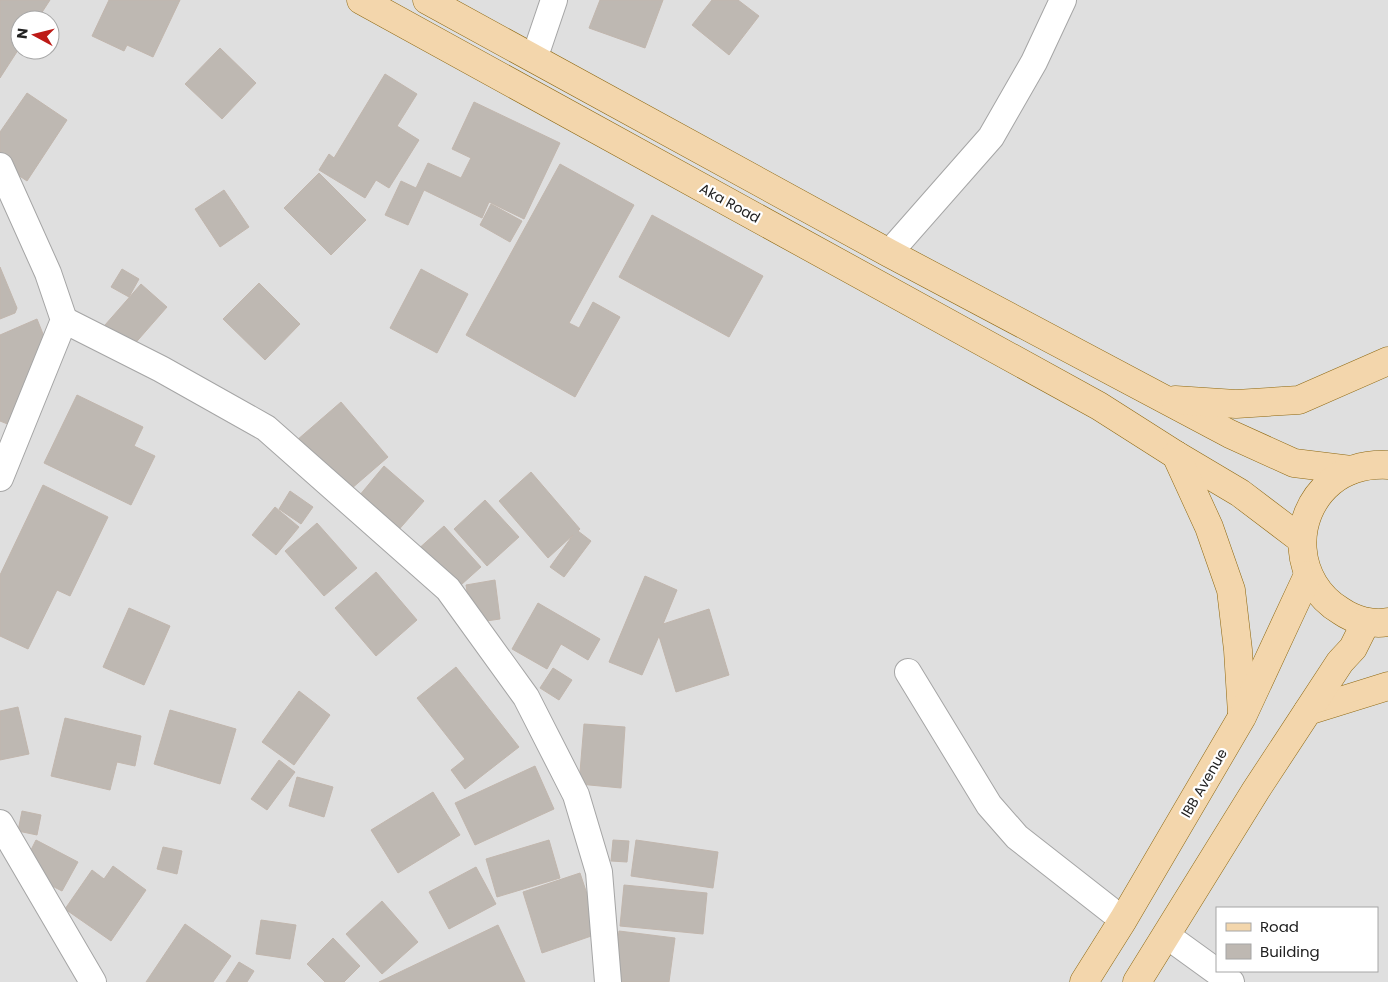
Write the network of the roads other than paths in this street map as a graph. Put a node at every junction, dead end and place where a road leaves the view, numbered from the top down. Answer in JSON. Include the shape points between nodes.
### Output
{"nodes":[{"id":1,"x":361,"y":0,"type":"edge"},
{"id":2,"x":427,"y":0,"type":"edge"},
{"id":3,"x":554,"y":0,"type":"edge"},
{"id":4,"x":1063,"y":0,"type":"edge"},
{"id":5,"x":534,"y":59,"type":"junction"},
{"id":6,"x":0,"y":166,"type":"edge"},
{"id":7,"x":889,"y":253,"type":"junction"},
{"id":8,"x":64,"y":320,"type":"junction"},
{"id":9,"x":1388,"y":361,"type":"edge"},
{"id":10,"x":1164,"y":399,"type":"junction"},
{"id":11,"x":1176,"y":455,"type":"junction"},
{"id":12,"x":1388,"y":464,"type":"edge"},
{"id":13,"x":1350,"y":470,"type":"junction"},
{"id":14,"x":0,"y":478,"type":"edge"},
{"id":15,"x":1302,"y":540,"type":"junction"},
{"id":16,"x":1308,"y":575,"type":"junction"},
{"id":17,"x":1377,"y":622,"type":"edge"},
{"id":18,"x":908,"y":672,"type":"dead end"},
{"id":19,"x":1388,"y":686,"type":"edge"},
{"id":20,"x":1308,"y":711,"type":"junction"},
{"id":21,"x":1242,"y":717,"type":"junction"},
{"id":22,"x":0,"y":823,"type":"edge"},
{"id":23,"x":1123,"y":920,"type":"junction"},
{"id":24,"x":1166,"y":935,"type":"junction"},
{"id":25,"x":1216,"y":971,"type":"edge"},
{"id":26,"x":1217,"y":972,"type":"edge"},
{"id":27,"x":93,"y":982,"type":"edge"},
{"id":28,"x":608,"y":982,"type":"edge"},
{"id":29,"x":1084,"y":982,"type":"edge"},
{"id":30,"x":1138,"y":982,"type":"edge"},
{"id":31,"x":1231,"y":982,"type":"edge"}],
"edges":[{"from":1,"to":11,"type":"main road","name":"Aka Road","via":[[1099,406]]},
{"from":2,"to":5,"type":"main road"},
{"from":3,"to":5,"type":"street"},
{"from":4,"to":7,"type":"street","via":[[1034,62],[991,137]]},
{"from":5,"to":7,"type":"main road"},
{"from":6,"to":8,"type":"street","via":[[48,273]]},
{"from":7,"to":10,"type":"main road"},
{"from":8,"to":14,"type":"street"},
{"from":8,"to":28,"type":"street","via":[[161,369],[266,428],[448,589],[526,697],[576,795],[599,872]]},
{"from":9,"to":10,"type":"main road","via":[[1299,400],[1236,404]]},
{"from":10,"to":13,"type":"main road","via":[[1294,463]]},
{"from":11,"to":15,"type":"main road","name":"Aka Road","via":[[1240,493]]},
{"from":11,"to":21,"type":"main road","via":[[1209,527],[1231,590]]},
{"from":12,"to":13,"type":"main road"},
{"from":13,"to":15,"type":"main road","via":[[1331,481],[1316,498],[1306,518]]},
{"from":15,"to":16,"type":"main road"},
{"from":16,"to":17,"type":"main road","via":[[1331,606],[1348,616]]},
{"from":16,"to":21,"type":"main road","name":"IBB Avenue"},
{"from":17,"to":20,"type":"main road","via":[[1340,662]]},
{"from":18,"to":23,"type":"street","via":[[989,805],[1017,837]]},
{"from":19,"to":20,"type":"main road"},
{"from":20,"to":24,"type":"main road"},
{"from":21,"to":23,"type":"main road","name":"IBB Avenue"},
{"from":22,"to":27,"type":"street"},
{"from":23,"to":29,"type":"main road","name":"IBB Avenue"},
{"from":24,"to":25,"type":"street"},
{"from":24,"to":30,"type":"main road"},
{"from":26,"to":31,"type":"street"}]}
